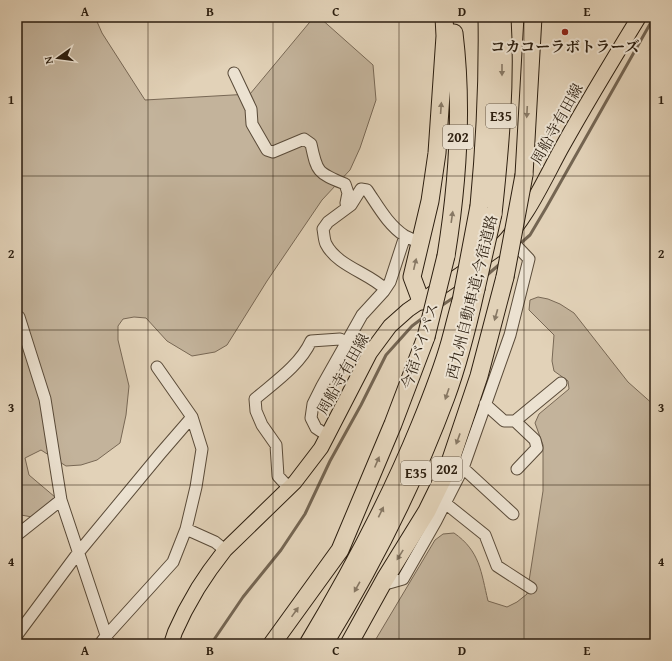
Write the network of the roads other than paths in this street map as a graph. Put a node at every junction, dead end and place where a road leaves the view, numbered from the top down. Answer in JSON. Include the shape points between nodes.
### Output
{"nodes":[{"id":1,"x":444,"y":17,"type":"edge"},
{"id":2,"x":452,"y":17,"type":"edge"},
{"id":3,"x":487,"y":17,"type":"edge"},
{"id":4,"x":502,"y":17,"type":"edge"},
{"id":5,"x":533,"y":17,"type":"edge"},
{"id":6,"x":639,"y":17,"type":"edge"},
{"id":7,"x":477,"y":64,"type":"dead end"},
{"id":8,"x":234,"y":73,"type":"dead end"},
{"id":9,"x":484,"y":156,"type":"junction"},
{"id":10,"x":348,"y":207,"type":"junction"},
{"id":11,"x":509,"y":238,"type":"junction"},
{"id":12,"x":412,"y":239,"type":"junction"},
{"id":13,"x":385,"y":289,"type":"junction"},
{"id":14,"x":421,"y":300,"type":"junction"},
{"id":15,"x":18,"y":316,"type":"dead end"},
{"id":16,"x":346,"y":342,"type":"junction"},
{"id":17,"x":157,"y":367,"type":"dead end"},
{"id":18,"x":561,"y":383,"type":"dead end"},
{"id":19,"x":485,"y":404,"type":"junction"},
{"id":20,"x":192,"y":417,"type":"junction"},
{"id":21,"x":516,"y":421,"type":"junction"},
{"id":22,"x":328,"y":436,"type":"junction"},
{"id":23,"x":463,"y":468,"type":"junction"},
{"id":24,"x":517,"y":469,"type":"dead end"},
{"id":25,"x":290,"y":488,"type":"junction"},
{"id":26,"x":61,"y":500,"type":"junction"},
{"id":27,"x":446,"y":503,"type":"junction"},
{"id":28,"x":513,"y":514,"type":"dead end"},
{"id":29,"x":186,"y":528,"type":"junction"},
{"id":30,"x":17,"y":535,"type":"edge"},
{"id":31,"x":225,"y":550,"type":"junction"},
{"id":32,"x":78,"y":553,"type":"junction"},
{"id":33,"x":385,"y":580,"type":"junction"},
{"id":34,"x":531,"y":588,"type":"dead end"},
{"id":35,"x":17,"y":636,"type":"edge"},
{"id":36,"x":105,"y":641,"type":"edge"},
{"id":37,"x":171,"y":644,"type":"edge"},
{"id":38,"x":272,"y":644,"type":"edge"},
{"id":39,"x":308,"y":644,"type":"edge"},
{"id":40,"x":324,"y":644,"type":"edge"},
{"id":41,"x":349,"y":644,"type":"edge"}],
"edges":[{"from":12,"to":1,"type":"highway","one_way":true,"via":[[430,201],[437,153]]},
{"from":38,"to":2,"type":"highway","name":"今宿バイパス","number":"202","one_way":true,"bridge":true,"via":[[340,550],[426,337],[446,256],[456,171],[459,101]]},
{"from":3,"to":9,"type":"highway","name":"西九州自動車道;今宿道路","number":"E35","via":[[488,89]]},
{"from":4,"to":40,"type":"highway","name":"西九州自動車道;今宿道路","number":"E35","one_way":true,"bridge":true,"via":[[500,143],[493,207],[463,345],[447,396],[422,460],[393,520]]},
{"from":5,"to":33,"type":"highway","number":"202","one_way":true,"bridge":true,"via":[[524,175],[505,277],[479,376],[448,468],[427,511]]},
{"from":6,"to":11,"type":"main road","name":"周船寺有田線","via":[[536,198]]},
{"from":7,"to":9,"type":"highway"},
{"from":8,"to":10,"type":"street","via":[[250,109],[252,124],[266,150],[273,152],[304,139],[311,144],[317,167],[325,176],[346,184]]},
{"from":39,"to":9,"type":"highway","name":"西九州自動車道;今宿道路","number":"E35","one_way":true,"bridge":true,"via":[[380,514],[434,391],[461,300],[479,206]]},
{"from":10,"to":12,"type":"street","via":[[361,189],[367,190],[386,218],[399,232]]},
{"from":10,"to":13,"type":"street","via":[[323,229],[326,244],[339,259],[378,282]]},
{"from":11,"to":14,"type":"main road","name":"周船寺有田線","via":[[497,249]]},
{"from":11,"to":19,"type":"street","via":[[529,259],[510,335]]},
{"from":12,"to":13,"type":"street"},
{"from":14,"to":12,"type":"highway","one_way":true,"via":[[412,277]]},
{"from":13,"to":16,"type":"street","via":[[362,315]]},
{"from":14,"to":22,"type":"main road","name":"周船寺有田線","via":[[390,326],[370,353]]},
{"from":15,"to":26,"type":"street","via":[[45,399]]},
{"from":16,"to":22,"type":"street","via":[[313,404],[311,418],[316,428]]},
{"from":16,"to":25,"type":"street","via":[[340,339],[311,341],[296,363],[255,399],[256,411],[262,425],[276,445],[278,476]]},
{"from":17,"to":20,"type":"street"},
{"from":18,"to":21,"type":"street"},
{"from":19,"to":21,"type":"street","via":[[504,421]]},
{"from":19,"to":23,"type":"street"},
{"from":20,"to":29,"type":"street","via":[[202,449]]},
{"from":20,"to":32,"type":"street"},
{"from":21,"to":24,"type":"street","via":[[536,440],[537,448]]},
{"from":22,"to":25,"type":"main road","name":"周船寺有田線"},
{"from":23,"to":27,"type":"street"},
{"from":23,"to":28,"type":"street"},
{"from":25,"to":31,"type":"main road","name":"周船寺有田線"},
{"from":26,"to":30,"type":"street"},
{"from":26,"to":32,"type":"street"},
{"from":27,"to":33,"type":"street","via":[[403,579],[389,584]]},
{"from":27,"to":34,"type":"street","via":[[485,535],[497,566]]},
{"from":29,"to":31,"type":"street","via":[[215,542]]},
{"from":29,"to":36,"type":"street","via":[[173,562]]},
{"from":31,"to":37,"type":"main road","name":"周船寺有田線","via":[[198,588]]},
{"from":32,"to":35,"type":"street"},
{"from":32,"to":36,"type":"street"},
{"from":33,"to":41,"type":"highway","number":"202"}]}
